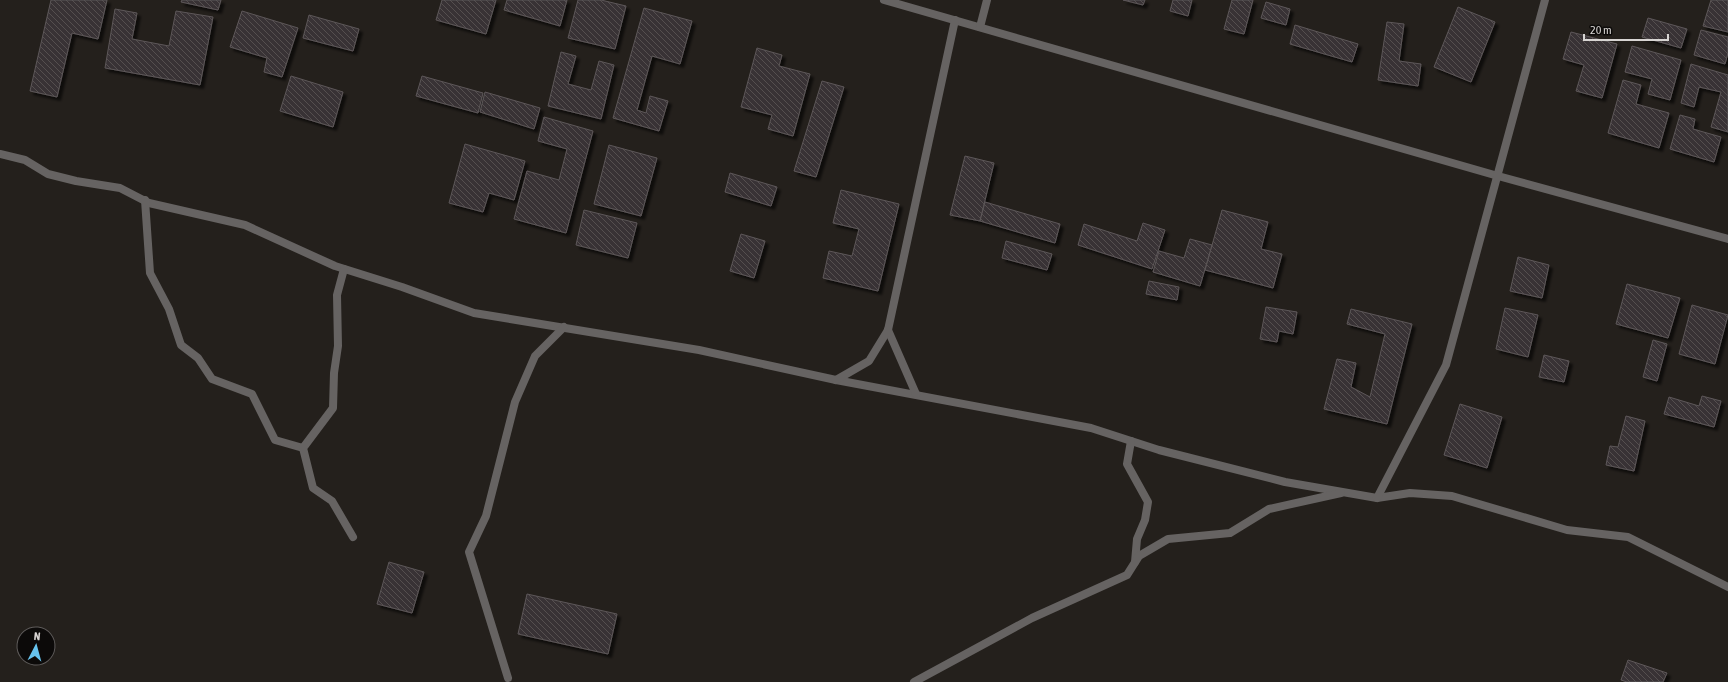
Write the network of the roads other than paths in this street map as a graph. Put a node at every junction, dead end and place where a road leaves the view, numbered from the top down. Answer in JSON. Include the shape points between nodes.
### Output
{"nodes":[{"id":1,"x":884,"y":0,"type":"edge"},
{"id":2,"x":986,"y":0,"type":"edge"},
{"id":3,"x":1546,"y":0,"type":"edge"},
{"id":4,"x":955,"y":20,"type":"junction"},
{"id":5,"x":980,"y":27,"type":"junction"},
{"id":6,"x":0,"y":154,"type":"edge"},
{"id":7,"x":1498,"y":176,"type":"junction"},
{"id":8,"x":145,"y":200,"type":"junction"},
{"id":9,"x":1728,"y":239,"type":"edge"},
{"id":10,"x":344,"y":269,"type":"junction"},
{"id":11,"x":564,"y":327,"type":"junction"},
{"id":12,"x":888,"y":330,"type":"junction"},
{"id":13,"x":836,"y":380,"type":"junction"},
{"id":14,"x":916,"y":394,"type":"junction"},
{"id":15,"x":1131,"y":441,"type":"junction"},
{"id":16,"x":304,"y":448,"type":"junction"},
{"id":17,"x":1346,"y":492,"type":"junction"},
{"id":18,"x":1377,"y":498,"type":"junction"},
{"id":19,"x":353,"y":537,"type":"dead end"},
{"id":20,"x":1135,"y":563,"type":"junction"},
{"id":21,"x":1728,"y":587,"type":"edge"},
{"id":22,"x":508,"y":678,"type":"dead end"},
{"id":23,"x":914,"y":682,"type":"edge"}],
"edges":[{"from":1,"to":4,"type":"street"},
{"from":2,"to":5,"type":"street"},
{"from":3,"to":7,"type":"street"},
{"from":4,"to":5,"type":"street"},
{"from":4,"to":12,"type":"street"},
{"from":5,"to":7,"type":"street"},
{"from":6,"to":8,"type":"street","via":[[25,160],[48,174],[120,188]]},
{"from":7,"to":9,"type":"street"},
{"from":7,"to":18,"type":"street","via":[[1446,365]]},
{"from":8,"to":10,"type":"street","via":[[245,225]]},
{"from":8,"to":16,"type":"street","via":[[150,273],[169,310],[181,345],[198,358],[212,379],[252,394],[275,440]]},
{"from":10,"to":11,"type":"street","via":[[474,313]]},
{"from":10,"to":16,"type":"street","via":[[337,295],[338,346],[333,408]]},
{"from":11,"to":13,"type":"street","via":[[699,350]]},
{"from":11,"to":22,"type":"street","via":[[535,356],[515,402],[486,516],[469,552]]},
{"from":12,"to":13,"type":"street","via":[[869,361]]},
{"from":12,"to":14,"type":"street"},
{"from":13,"to":14,"type":"street"},
{"from":14,"to":15,"type":"street","via":[[1091,428]]},
{"from":15,"to":17,"type":"street","via":[[1285,482]]},
{"from":15,"to":20,"type":"street","via":[[1127,464],[1148,502],[1145,520],[1137,539]]},
{"from":16,"to":19,"type":"street","via":[[313,488],[332,501]]},
{"from":17,"to":18,"type":"street"},
{"from":17,"to":20,"type":"street","via":[[1269,509],[1230,533],[1168,539],[1139,556]]},
{"from":18,"to":21,"type":"street","via":[[1410,493],[1452,496],[1567,530],[1628,536]]},
{"from":20,"to":23,"type":"street","via":[[1127,575],[1032,618]]}]}
